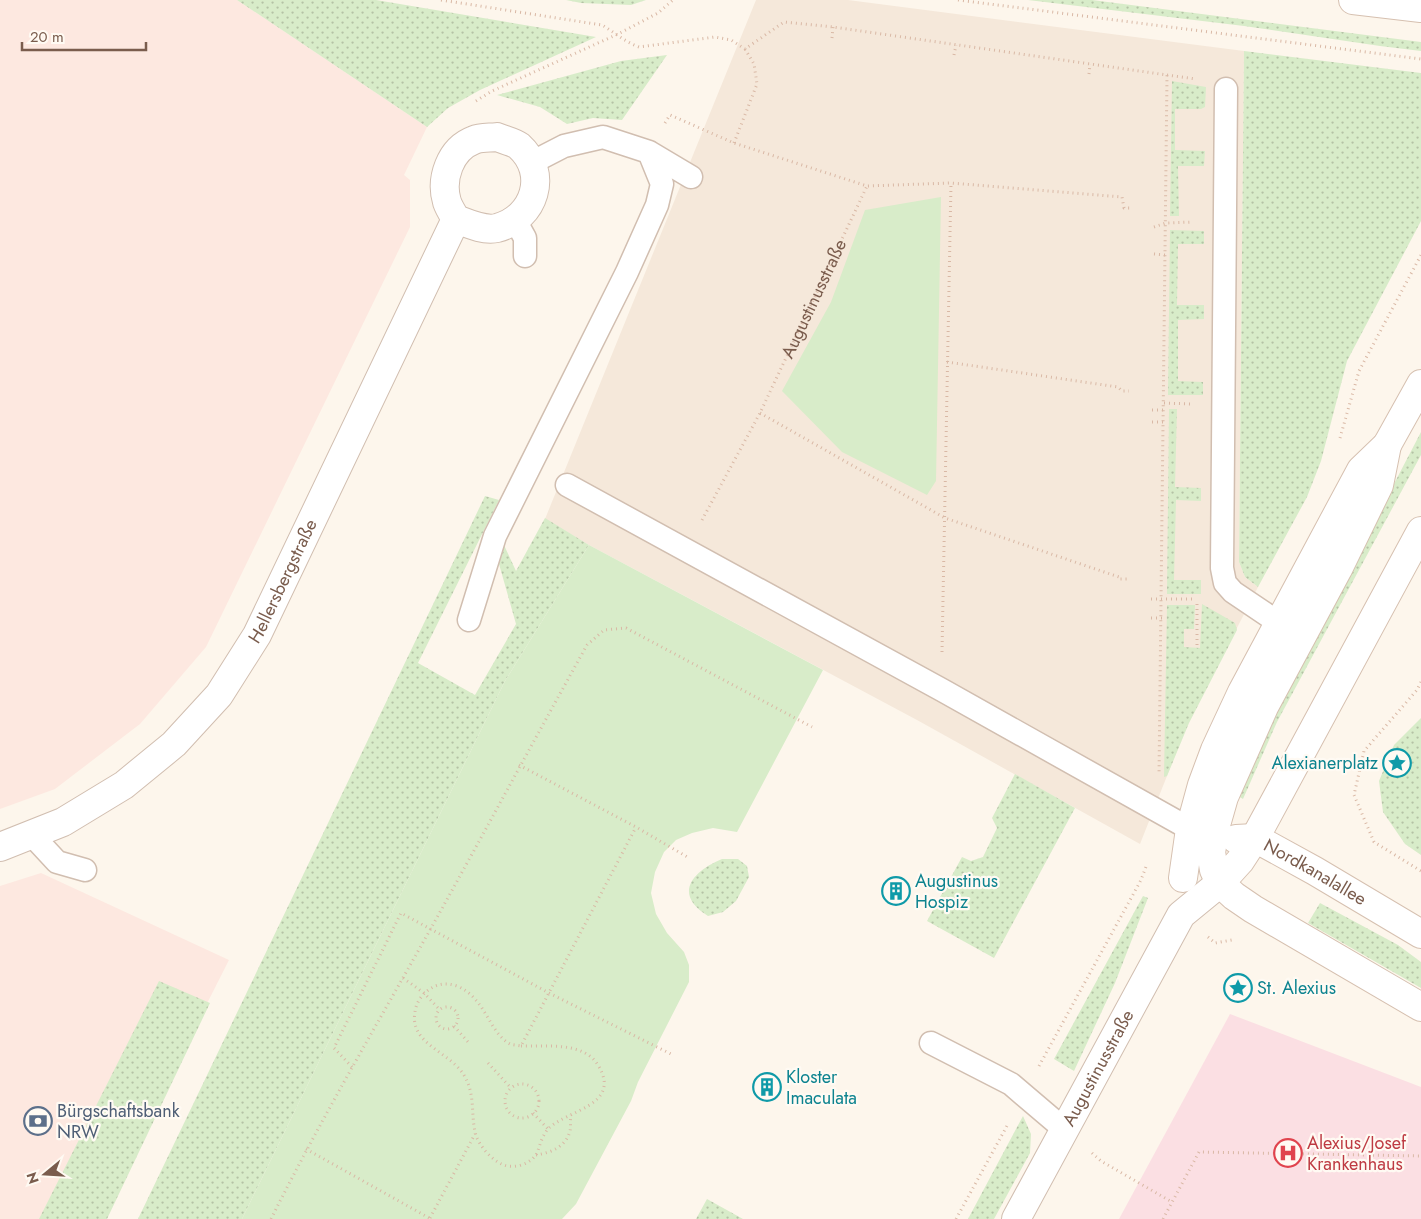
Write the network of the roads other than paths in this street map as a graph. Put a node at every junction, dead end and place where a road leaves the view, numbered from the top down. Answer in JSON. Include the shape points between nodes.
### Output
{"nodes":[{"id":1,"x":1353,"y":0,"type":"edge"},
{"id":2,"x":1421,"y":8,"type":"edge"},
{"id":3,"x":1226,"y":89,"type":"dead end"},
{"id":4,"x":649,"y":152,"type":"junction"},
{"id":5,"x":531,"y":163,"type":"junction"},
{"id":6,"x":691,"y":177,"type":"dead end"},
{"id":7,"x":456,"y":220,"type":"junction"},
{"id":8,"x":515,"y":220,"type":"junction"},
{"id":9,"x":524,"y":256,"type":"dead end"},
{"id":10,"x":1421,"y":384,"type":"edge"},
{"id":11,"x":1387,"y":445,"type":"junction"},
{"id":12,"x":567,"y":484,"type":"dead end"},
{"id":13,"x":1421,"y":531,"type":"edge"},
{"id":14,"x":469,"y":620,"type":"dead end"},
{"id":15,"x":1278,"y":623,"type":"junction"},
{"id":16,"x":1190,"y":828,"type":"junction"},
{"id":17,"x":31,"y":834,"type":"junction"},
{"id":18,"x":1255,"y":838,"type":"junction"},
{"id":19,"x":0,"y":847,"type":"edge"},
{"id":20,"x":1211,"y":852,"type":"junction"},
{"id":21,"x":85,"y":870,"type":"dead end"},
{"id":22,"x":1183,"y":878,"type":"junction"},
{"id":23,"x":1220,"y":883,"type":"junction"},
{"id":24,"x":1181,"y":915,"type":"junction"},
{"id":25,"x":1421,"y":934,"type":"edge"},
{"id":26,"x":1421,"y":1007,"type":"edge"},
{"id":27,"x":931,"y":1043,"type":"dead end"},
{"id":28,"x":1065,"y":1130,"type":"junction"},
{"id":29,"x":1016,"y":1219,"type":"edge"}],
"edges":[{"from":1,"to":2,"type":"main road"},
{"from":3,"to":15,"type":"lane","via":[[1222,568],[1225,584],[1232,592]]},
{"from":4,"to":5,"type":"lane","via":[[603,138],[564,146]]},
{"from":4,"to":6,"type":"lane"},
{"from":4,"to":14,"type":"lane","via":[[662,184],[657,205],[627,272],[495,536]]},
{"from":5,"to":7,"type":"main road","via":[[518,146],[497,137],[474,140],[457,151],[448,167],[444,184],[447,203]]},
{"from":5,"to":8,"type":"main road","via":[[536,182],[530,205]]},
{"from":7,"to":8,"type":"main road","via":[[475,227],[496,228]]},
{"from":7,"to":17,"type":"main road","name":"Hellersbergstraße","via":[[257,635],[219,695],[174,744],[124,786],[62,822]]},
{"from":8,"to":9,"type":"lane","via":[[525,238]]},
{"from":10,"to":11,"type":"main road"},
{"from":11,"to":15,"type":"main road","via":[[1361,470]]},
{"from":11,"to":20,"type":"main road","via":[[1379,485],[1264,707],[1224,797]]},
{"from":12,"to":16,"type":"lane"},
{"from":13,"to":18,"type":"main road"},
{"from":15,"to":16,"type":"main road","via":[[1215,750]]},
{"from":16,"to":22,"type":"main road"},
{"from":17,"to":19,"type":"main road","name":"Hellersbergstraße"},
{"from":17,"to":21,"type":"lane","via":[[57,862]]},
{"from":18,"to":20,"type":"main road","name":"Nordkanalallee","via":[[1240,837]]},
{"from":18,"to":23,"type":"main road"},
{"from":18,"to":25,"type":"main road","name":"Nordkanalallee"},
{"from":20,"to":22,"type":"main road","name":"Nordkanalallee"},
{"from":20,"to":23,"type":"main road"},
{"from":22,"to":24,"type":"main road","name":"Augustinusstraße"},
{"from":23,"to":24,"type":"main road","name":"Augustinusstraße"},
{"from":23,"to":26,"type":"main road","via":[[1252,909]]},
{"from":24,"to":28,"type":"main road","name":"Augustinusstraße"},
{"from":27,"to":28,"type":"lane","via":[[1011,1084]]},
{"from":28,"to":29,"type":"main road","name":"Augustinusstraße"}]}
